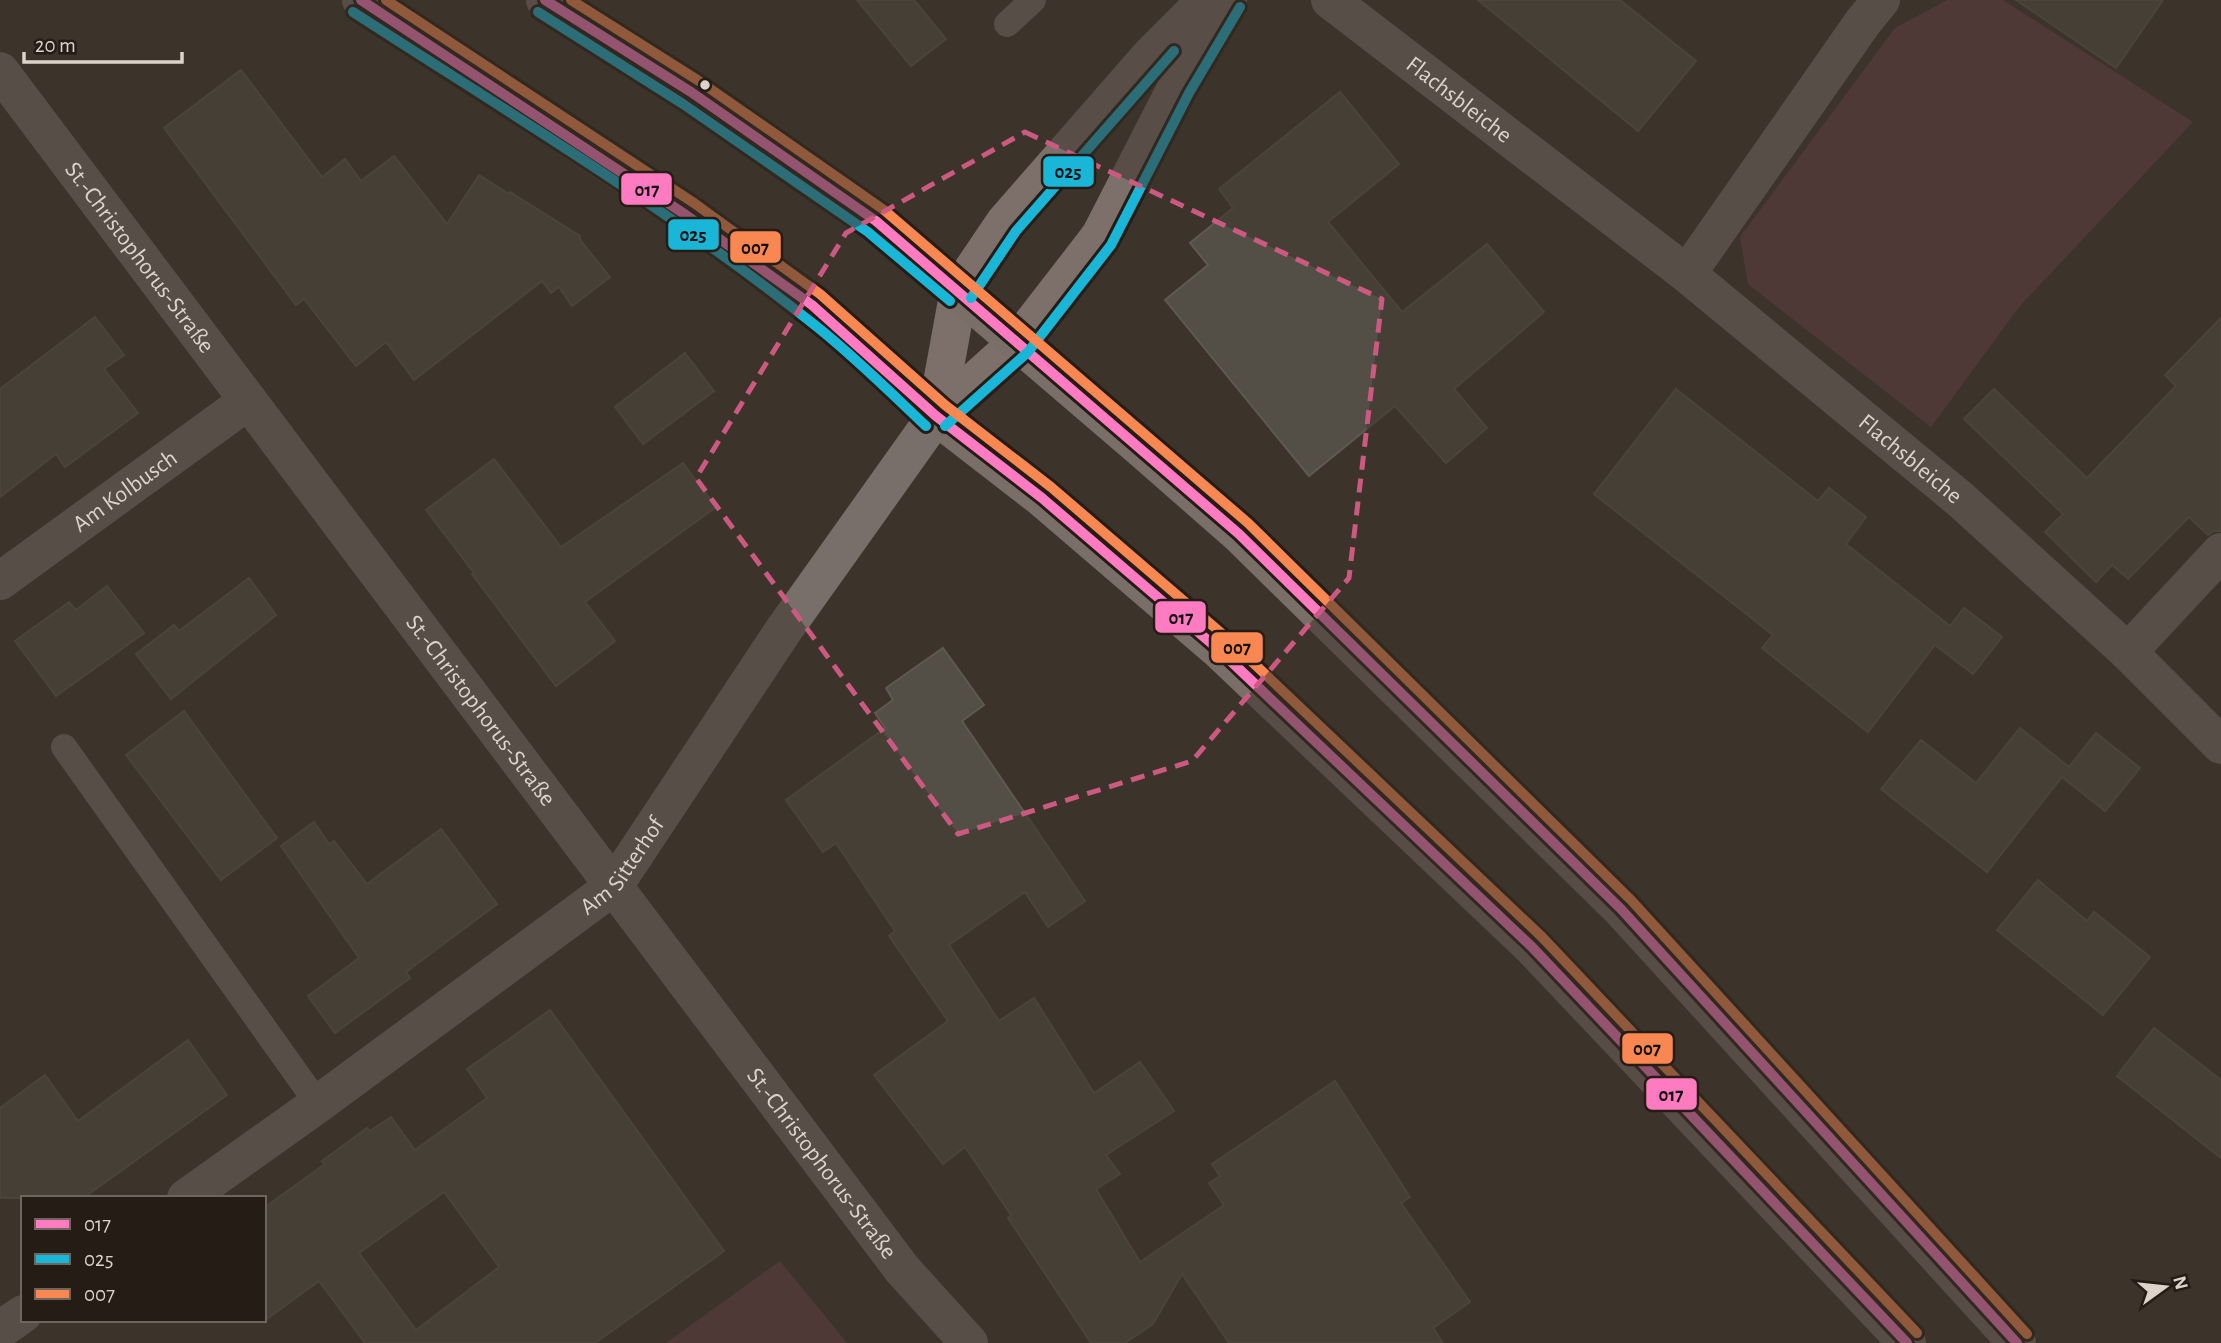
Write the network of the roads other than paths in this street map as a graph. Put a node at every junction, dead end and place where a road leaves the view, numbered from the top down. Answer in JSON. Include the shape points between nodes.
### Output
{"nodes":[{"id":1,"x":361,"y":0,"type":"edge"},
{"id":2,"x":545,"y":0,"type":"edge"},
{"id":3,"x":1034,"y":0,"type":"edge"},
{"id":4,"x":1206,"y":0,"type":"edge"},
{"id":5,"x":1228,"y":0,"type":"edge"},
{"id":6,"x":1330,"y":0,"type":"edge"},
{"id":7,"x":1881,"y":0,"type":"edge"},
{"id":8,"x":1007,"y":24,"type":"dead end"},
{"id":9,"x":0,"y":71,"type":"edge"},
{"id":10,"x":1687,"y":274,"type":"junction"},
{"id":11,"x":959,"y":290,"type":"junction"},
{"id":12,"x":1018,"y":342,"type":"junction"},
{"id":13,"x":248,"y":401,"type":"junction"},
{"id":14,"x":936,"y":416,"type":"junction"},
{"id":15,"x":2221,"y":552,"type":"edge"},
{"id":16,"x":0,"y":581,"type":"edge"},
{"id":17,"x":2128,"y":652,"type":"junction"},
{"id":18,"x":2221,"y":745,"type":"edge"},
{"id":19,"x":64,"y":747,"type":"dead end"},
{"id":20,"x":614,"y":886,"type":"junction"},
{"id":21,"x":318,"y":1104,"type":"junction"},
{"id":22,"x":189,"y":1196,"type":"edge"},
{"id":23,"x":21,"y":1315,"type":"edge"},
{"id":24,"x":0,"y":1330,"type":"edge"},
{"id":25,"x":969,"y":1343,"type":"edge"},
{"id":26,"x":1907,"y":1343,"type":"edge"},
{"id":27,"x":2017,"y":1343,"type":"edge"}],
"edges":[{"from":1,"to":14,"type":"main road","via":[[772,276],[812,305]]},
{"from":2,"to":11,"type":"main road","via":[[691,92],[876,221]]},
{"from":3,"to":8,"type":"lane"},
{"from":4,"to":11,"type":"street","via":[[1150,56],[1005,222]]},
{"from":5,"to":12,"type":"street","via":[[1177,86],[1100,236]]},
{"from":6,"to":10,"type":"street","name":"Flachsbleiche"},
{"from":7,"to":10,"type":"street"},
{"from":9,"to":13,"type":"street","name":"St.-Christophorus-Straße"},
{"from":10,"to":17,"type":"street","name":"Flachsbleiche","via":[[1961,499]]},
{"from":11,"to":12,"type":"main road"},
{"from":11,"to":14,"type":"street"},
{"from":12,"to":14,"type":"street"},
{"from":12,"to":27,"type":"main road","via":[[1239,534],[1621,908]]},
{"from":13,"to":16,"type":"street","name":"Am Kolbusch"},
{"from":13,"to":20,"type":"street","name":"St.-Christophorus-Straße"},
{"from":14,"to":20,"type":"street","name":"Am Sitterhof","via":[[782,631]]},
{"from":14,"to":26,"type":"main road","via":[[1042,498],[1218,649],[1532,947]]},
{"from":15,"to":17,"type":"street"},
{"from":17,"to":18,"type":"street","name":"Flachsbleiche"},
{"from":19,"to":21,"type":"lane"},
{"from":20,"to":21,"type":"street","name":"Am Sitterhof"},
{"from":20,"to":25,"type":"street","name":"St.-Christophorus-Straße","via":[[902,1269]]},
{"from":21,"to":22,"type":"street","name":"Am Sitterhof"},
{"from":23,"to":24,"type":"street"}]}
